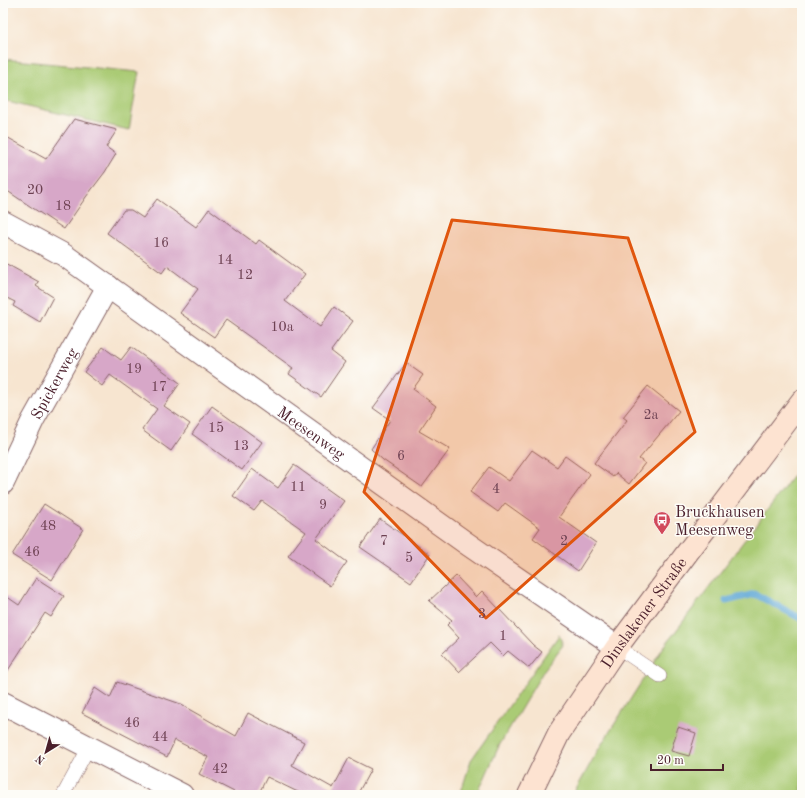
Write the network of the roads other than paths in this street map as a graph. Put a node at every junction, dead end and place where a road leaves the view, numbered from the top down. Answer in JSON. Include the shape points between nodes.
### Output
{"nodes":[{"id":1,"x":3,"y":222,"type":"edge"},
{"id":2,"x":108,"y":286,"type":"junction"},
{"id":3,"x":802,"y":401,"type":"edge"},
{"id":4,"x":3,"y":483,"type":"edge"},
{"id":5,"x":617,"y":647,"type":"junction"},
{"id":6,"x":660,"y":676,"type":"dead end"},
{"id":7,"x":3,"y":703,"type":"edge"},
{"id":8,"x":89,"y":747,"type":"junction"},
{"id":9,"x":63,"y":795,"type":"edge"},
{"id":10,"x":182,"y":795,"type":"edge"},
{"id":11,"x":529,"y":795,"type":"edge"}],
"edges":[{"from":1,"to":2,"type":"street","name":"Meesenweg","via":[[64,255]]},
{"from":2,"to":4,"type":"street","name":"Spickerweg","via":[[33,420]]},
{"from":2,"to":5,"type":"street","name":"Meesenweg","via":[[466,544]]},
{"from":3,"to":5,"type":"main road","name":"Dinslakener Straße"},
{"from":5,"to":6,"type":"lane"},
{"from":5,"to":11,"type":"main road","name":"Dinslakener Straße","via":[[559,733]]},
{"from":7,"to":8,"type":"street"},
{"from":8,"to":9,"type":"lane"},
{"from":8,"to":10,"type":"street"}]}
